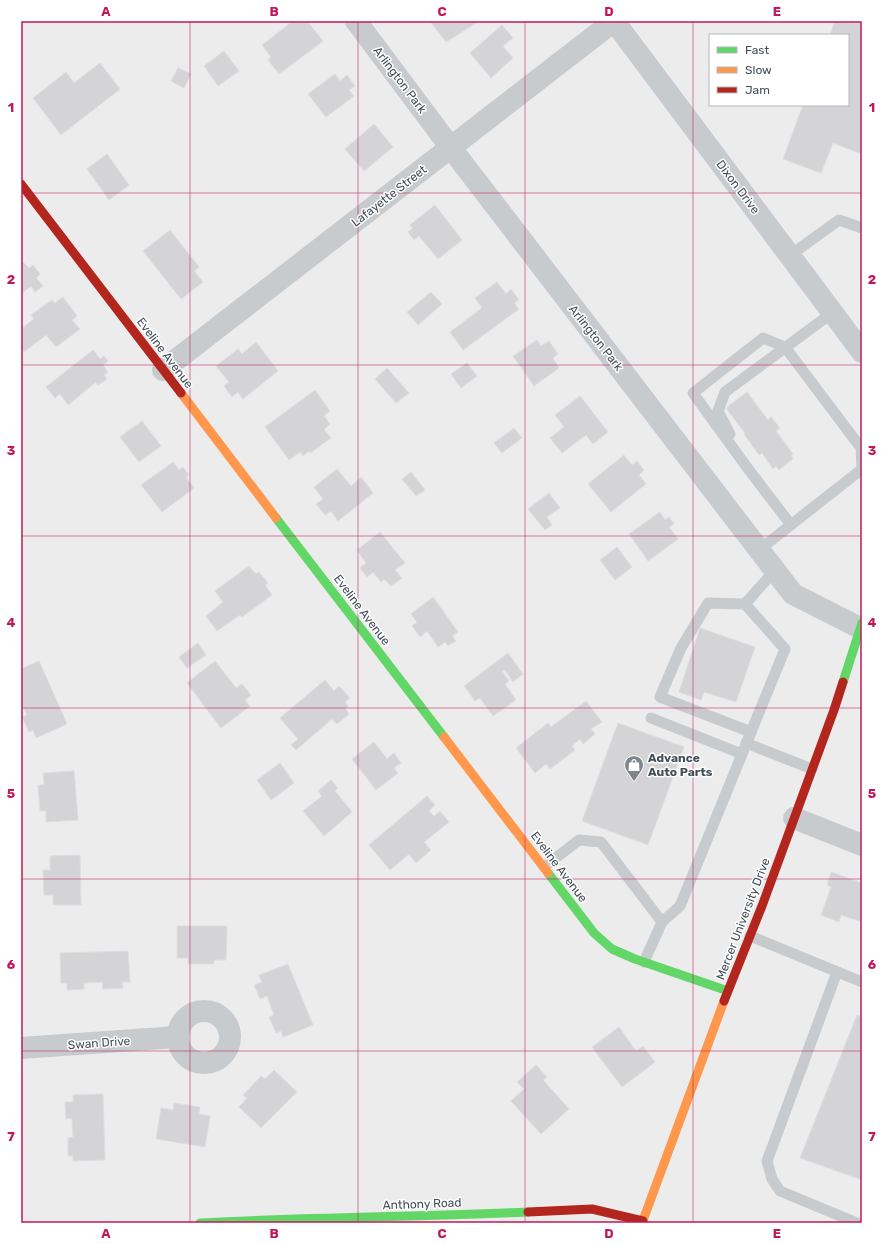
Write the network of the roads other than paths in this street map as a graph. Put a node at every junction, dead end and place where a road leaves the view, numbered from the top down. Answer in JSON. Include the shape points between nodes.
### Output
{"nodes":[{"id":1,"x":356,"y":21,"type":"edge"},
{"id":2,"x":614,"y":21,"type":"edge"},
{"id":3,"x":451,"y":148,"type":"junction"},
{"id":4,"x":21,"y":184,"type":"edge"},
{"id":5,"x":862,"y":228,"type":"edge"},
{"id":6,"x":789,"y":256,"type":"junction"},
{"id":7,"x":832,"y":313,"type":"junction"},
{"id":8,"x":785,"y":347,"type":"junction"},
{"id":9,"x":862,"y":352,"type":"edge"},
{"id":10,"x":163,"y":370,"type":"junction"},
{"id":11,"x":862,"y":468,"type":"edge"},
{"id":12,"x":749,"y":470,"type":"junction"},
{"id":13,"x":791,"y":525,"type":"junction"},
{"id":14,"x":759,"y":550,"type":"junction"},
{"id":15,"x":775,"y":570,"type":"junction"},
{"id":16,"x":745,"y":604,"type":"junction"},
{"id":17,"x":861,"y":625,"type":"edge"},
{"id":18,"x":651,"y":718,"type":"dead end"},
{"id":19,"x":751,"y":732,"type":"junction"},
{"id":20,"x":746,"y":743,"type":"junction"},
{"id":21,"x":742,"y":754,"type":"junction"},
{"id":22,"x":812,"y":769,"type":"junction"},
{"id":23,"x":794,"y":818,"type":"junction"},
{"id":24,"x":862,"y":845,"type":"edge"},
{"id":25,"x":544,"y":867,"type":"junction"},
{"id":26,"x":662,"y":922,"type":"junction"},
{"id":27,"x":750,"y":936,"type":"junction"},
{"id":28,"x":644,"y":962,"type":"junction"},
{"id":29,"x":837,"y":972,"type":"junction"},
{"id":30,"x":862,"y":982,"type":"edge"},
{"id":31,"x":728,"y":991,"type":"junction"},
{"id":32,"x":177,"y":1037,"type":"dead end"},
{"id":33,"x":21,"y":1048,"type":"edge"},
{"id":34,"x":442,"y":1219,"type":"edge"},
{"id":35,"x":289,"y":1221,"type":"edge"},
{"id":36,"x":251,"y":1222,"type":"edge"},
{"id":37,"x":645,"y":1222,"type":"edge"},
{"id":38,"x":200,"y":1223,"type":"edge"},
{"id":39,"x":857,"y":1223,"type":"edge"}],
"edges":[{"from":1,"to":3,"type":"street","name":"Arlington Park"},
{"from":2,"to":3,"type":"street","name":"Lafayette Street"},
{"from":2,"to":6,"type":"street","name":"Dixon Drive"},
{"from":3,"to":10,"type":"street","name":"Lafayette Street"},
{"from":3,"to":14,"type":"street","name":"Arlington Park"},
{"from":4,"to":10,"type":"street","name":"Eveline Avenue"},
{"from":5,"to":6,"type":"lane","via":[[839,220]]},
{"from":6,"to":7,"type":"street","name":"Dixon Drive"},
{"from":7,"to":8,"type":"lane"},
{"from":7,"to":9,"type":"street","name":"Dixon Drive"},
{"from":8,"to":11,"type":"lane","via":[[861,448]]},
{"from":8,"to":12,"type":"lane","via":[[725,392],[718,411]]},
{"from":8,"to":12,"type":"lane","via":[[762,338],[693,393]]},
{"from":10,"to":25,"type":"street","name":"Eveline Avenue"},
{"from":11,"to":13,"type":"lane"},
{"from":12,"to":13,"type":"lane"},
{"from":13,"to":14,"type":"lane"},
{"from":14,"to":15,"type":"street","name":"Arlington Park"},
{"from":15,"to":16,"type":"lane"},
{"from":15,"to":17,"type":"street","name":"Arlington Park","via":[[794,594]]},
{"from":16,"to":19,"type":"lane","via":[[785,649]]},
{"from":16,"to":19,"type":"lane","via":[[708,603],[681,648],[660,697]]},
{"from":17,"to":22,"type":"street","name":"Mercer University Drive"},
{"from":18,"to":21,"type":"lane"},
{"from":19,"to":20,"type":"lane"},
{"from":20,"to":21,"type":"lane"},
{"from":20,"to":22,"type":"lane"},
{"from":21,"to":26,"type":"lane","via":[[680,906]]},
{"from":22,"to":23,"type":"street","name":"Mercer University Drive"},
{"from":23,"to":24,"type":"street"},
{"from":23,"to":27,"type":"street","name":"Mercer University Drive"},
{"from":25,"to":26,"type":"lane","via":[[579,840],[601,842]]},
{"from":25,"to":28,"type":"street","name":"Eveline Avenue","via":[[594,933],[612,949]]},
{"from":26,"to":28,"type":"lane"},
{"from":27,"to":29,"type":"lane"},
{"from":27,"to":31,"type":"street","name":"Mercer University Drive"},
{"from":28,"to":31,"type":"street","name":"Eveline Avenue"},
{"from":29,"to":30,"type":"lane"},
{"from":29,"to":39,"type":"lane","via":[[766,1161],[772,1179],[780,1191]]},
{"from":31,"to":37,"type":"street","name":"Mercer University Drive"},
{"from":32,"to":33,"type":"street","name":"Swan Drive"},
{"from":34,"to":35,"type":"street","name":"Anthony Road"},
{"from":34,"to":37,"type":"street","name":"Anthony Road","via":[[592,1209]]},
{"from":35,"to":36,"type":"street","name":"Anthony Road"},
{"from":36,"to":38,"type":"street","name":"Anthony Road"}]}
